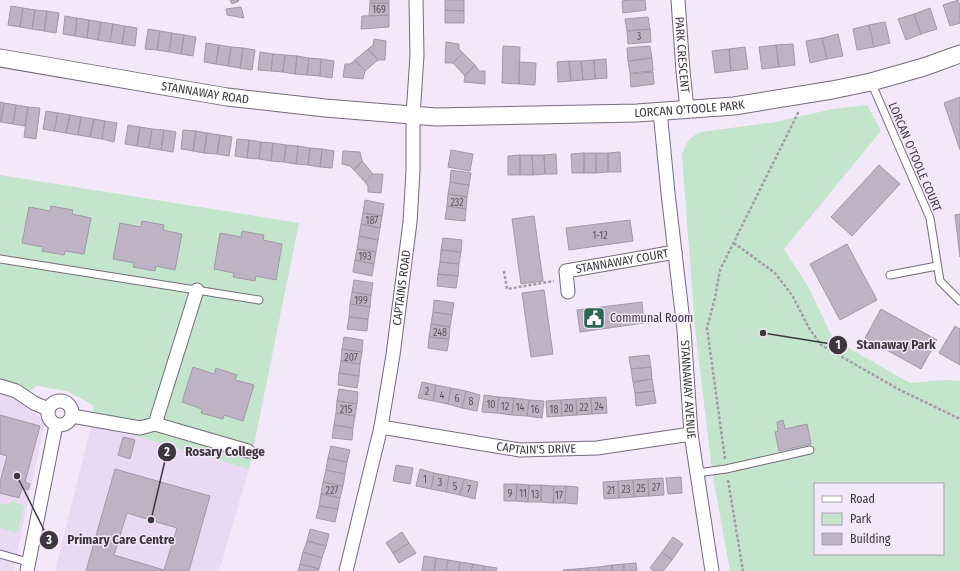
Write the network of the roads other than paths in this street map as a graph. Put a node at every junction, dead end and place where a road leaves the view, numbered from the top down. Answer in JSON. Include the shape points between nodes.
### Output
{"nodes":[{"id":1,"x":416,"y":0,"type":"edge"},
{"id":2,"x":678,"y":0,"type":"edge"},
{"id":3,"x":960,"y":54,"type":"edge"},
{"id":4,"x":0,"y":58,"type":"edge"},
{"id":5,"x":871,"y":82,"type":"junction"},
{"id":6,"x":687,"y":109,"type":"junction"},
{"id":7,"x":660,"y":111,"type":"junction"},
{"id":8,"x":412,"y":116,"type":"junction"},
{"id":9,"x":675,"y":252,"type":"junction"},
{"id":10,"x":0,"y":259,"type":"edge"},
{"id":11,"x":937,"y":266,"type":"junction"},
{"id":12,"x":890,"y":275,"type":"dead end"},
{"id":13,"x":197,"y":290,"type":"junction"},
{"id":14,"x":568,"y":292,"type":"dead end"},
{"id":15,"x":259,"y":300,"type":"dead end"},
{"id":16,"x":960,"y":301,"type":"edge"},
{"id":17,"x":0,"y":386,"type":"edge"},
{"id":18,"x":48,"y":409,"type":"junction"},
{"id":19,"x":72,"y":416,"type":"junction"},
{"id":20,"x":155,"y":424,"type":"junction"},
{"id":21,"x":56,"y":425,"type":"junction"},
{"id":22,"x":381,"y":427,"type":"junction"},
{"id":23,"x":692,"y":434,"type":"junction"},
{"id":24,"x":810,"y":450,"type":"dead end"},
{"id":25,"x":248,"y":451,"type":"dead end"},
{"id":26,"x":697,"y":473,"type":"junction"},
{"id":27,"x":0,"y":554,"type":"edge"},
{"id":28,"x":27,"y":566,"type":"edge"},
{"id":29,"x":346,"y":571,"type":"edge"},
{"id":30,"x":712,"y":571,"type":"edge"}],
"edges":[{"from":1,"to":8,"type":"street","name":"CAPTAINS ROAD","via":[[417,55]]},
{"from":2,"to":6,"type":"street","name":"PARK CRESCENT"},
{"from":3,"to":5,"type":"street","name":"LORCAN O'TOOLE PARK"},
{"from":4,"to":8,"type":"street","name":"STANNAWAY ROAD","via":[[227,97]]},
{"from":5,"to":6,"type":"street","name":"LORCAN O'TOOLE PARK","via":[[734,106]]},
{"from":5,"to":11,"type":"lane","name":"LORCAN O'TOOLE COURT","via":[[930,218]]},
{"from":6,"to":7,"type":"street","name":"LORCAN O'TOOLE PARK"},
{"from":7,"to":8,"type":"street","name":"LORCAN O'TOOLE PARK","via":[[577,115]]},
{"from":7,"to":9,"type":"street","name":"STANNAWAY AVENUE"},
{"from":8,"to":22,"type":"street","name":"CAPTAINS ROAD","via":[[413,171],[410,222]]},
{"from":9,"to":14,"type":"street","name":"STANNAWAY COURT","via":[[566,271]]},
{"from":9,"to":23,"type":"street","name":"STANNAWAY AVENUE"},
{"from":10,"to":13,"type":"lane"},
{"from":11,"to":12,"type":"lane"},
{"from":11,"to":16,"type":"lane","name":"LORCAN O'TOOLE COURT","via":[[940,281]]},
{"from":13,"to":15,"type":"lane"},
{"from":13,"to":20,"type":"street"},
{"from":17,"to":18,"type":"street","via":[[16,391]]},
{"from":18,"to":19,"type":"street","via":[[55,402],[64,402],[70,407]]},
{"from":18,"to":21,"type":"street","via":[[48,418]]},
{"from":19,"to":20,"type":"street","via":[[140,428]]},
{"from":19,"to":21,"type":"street","via":[[65,425]]},
{"from":20,"to":25,"type":"street"},
{"from":21,"to":28,"type":"street"},
{"from":22,"to":23,"type":"street","name":"CAPTAIN'S DRIVE","via":[[520,450],[597,448]]},
{"from":22,"to":29,"type":"street","name":"CAPTAINS ROAD"},
{"from":23,"to":26,"type":"street","name":"STANNAWAY AVENUE"},
{"from":24,"to":26,"type":"lane"},
{"from":26,"to":30,"type":"street","name":"STANNAWAY AVENUE"},
{"from":27,"to":28,"type":"lane"}]}
